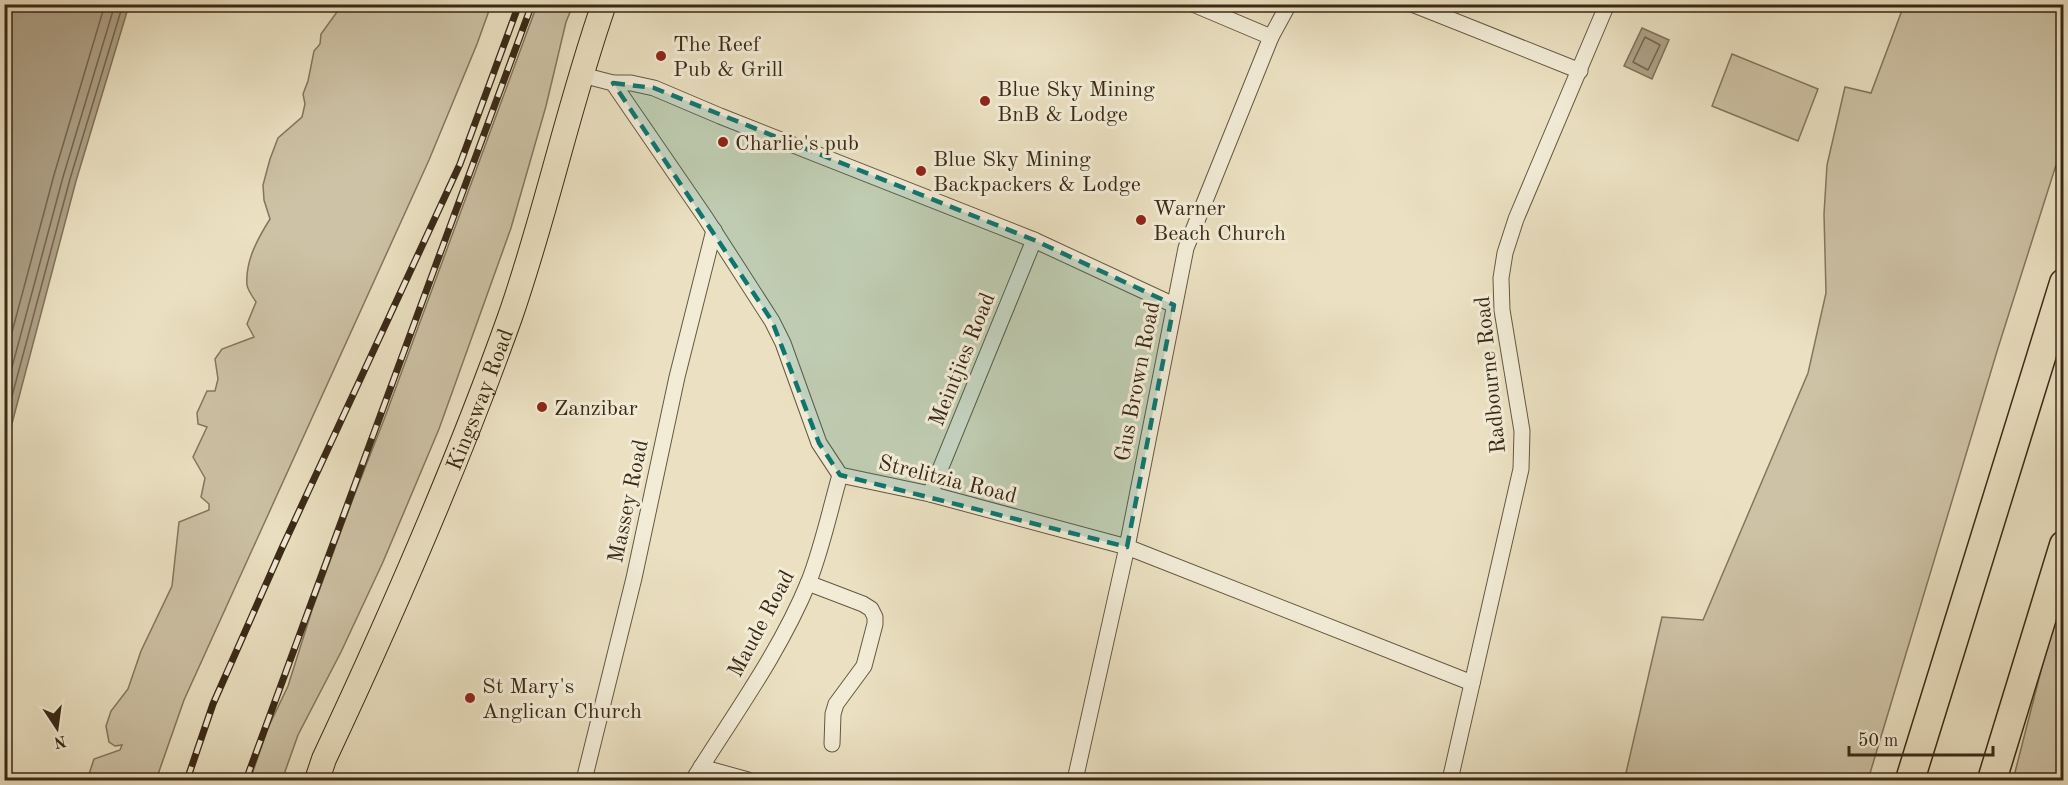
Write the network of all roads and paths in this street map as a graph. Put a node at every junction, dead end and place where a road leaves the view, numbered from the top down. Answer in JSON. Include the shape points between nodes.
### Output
{"nodes":[{"id":1,"x":604,"y":4,"type":"edge"},
{"id":2,"x":1193,"y":4,"type":"edge"},
{"id":3,"x":1289,"y":4,"type":"edge"},
{"id":4,"x":1412,"y":4,"type":"edge"},
{"id":5,"x":1607,"y":4,"type":"edge"},
{"id":6,"x":1271,"y":37,"type":"junction"},
{"id":7,"x":1580,"y":71,"type":"junction"},
{"id":8,"x":582,"y":75,"type":"junction"},
{"id":9,"x":613,"y":83,"type":"junction"},
{"id":10,"x":714,"y":230,"type":"junction"},
{"id":11,"x":1034,"y":240,"type":"junction"},
{"id":12,"x":2064,"y":283,"type":"edge"},
{"id":13,"x":1174,"y":305,"type":"junction"},
{"id":14,"x":840,"y":475,"type":"junction"},
{"id":15,"x":930,"y":494,"type":"junction"},
{"id":16,"x":2064,"y":545,"type":"edge"},
{"id":17,"x":1126,"y":548,"type":"junction"},
{"id":18,"x":808,"y":583,"type":"junction"},
{"id":19,"x":1472,"y":683,"type":"junction"},
{"id":20,"x":832,"y":744,"type":"dead end"},
{"id":21,"x":709,"y":773,"type":"edge"},
{"id":22,"x":317,"y":780,"type":"edge"},
{"id":23,"x":584,"y":780,"type":"edge"},
{"id":24,"x":693,"y":780,"type":"edge"},
{"id":25,"x":748,"y":780,"type":"edge"},
{"id":26,"x":1075,"y":780,"type":"edge"},
{"id":27,"x":1450,"y":780,"type":"edge"},
{"id":28,"x":1910,"y":780,"type":"edge"},
{"id":29,"x":1992,"y":780,"type":"edge"}],
"edges":[{"from":1,"to":8,"type":"main road","name":"Kingsway Road"},
{"from":2,"to":6,"type":"street"},
{"from":3,"to":6,"type":"street","name":"Gus Brown Road"},
{"from":4,"to":7,"type":"street"},
{"from":5,"to":7,"type":"street","name":"Radbourne Road"},
{"from":6,"to":13,"type":"street","name":"Gus Brown Road","via":[[1186,248]]},
{"from":7,"to":19,"type":"street","name":"Radbourne Road","via":[[1505,253],[1502,310],[1522,431],[1521,470]]},
{"from":8,"to":9,"type":"street"},
{"from":8,"to":22,"type":"main road","name":"Kingsway Road","via":[[506,327],[423,541]]},
{"from":9,"to":10,"type":"street"},
{"from":9,"to":11,"type":"street","via":[[654,88]]},
{"from":10,"to":14,"type":"street","via":[[772,321],[819,443]]},
{"from":10,"to":23,"type":"street","name":"Massey Road"},
{"from":11,"to":13,"type":"street"},
{"from":11,"to":15,"type":"street","name":"Meintjies Road"},
{"from":12,"to":28,"type":"highway"},
{"from":13,"to":17,"type":"street","name":"Gus Brown Road"},
{"from":14,"to":15,"type":"street","name":"Strelitzia Road"},
{"from":14,"to":18,"type":"street","name":"Maude Road"},
{"from":15,"to":17,"type":"street","name":"Strelitzia Road"},
{"from":16,"to":29,"type":"highway"},
{"from":17,"to":19,"type":"street","name":"Strelitzia Road"},
{"from":17,"to":26,"type":"street","name":"Gus Brown Road"},
{"from":18,"to":20,"type":"street","via":[[863,604],[875,617],[864,666],[836,704]]},
{"from":18,"to":21,"type":"street","name":"Maude Road"},
{"from":19,"to":27,"type":"street","name":"Radbourne Road"},
{"from":21,"to":24,"type":"street","name":"Maude Road"},
{"from":21,"to":25,"type":"street"}]}
